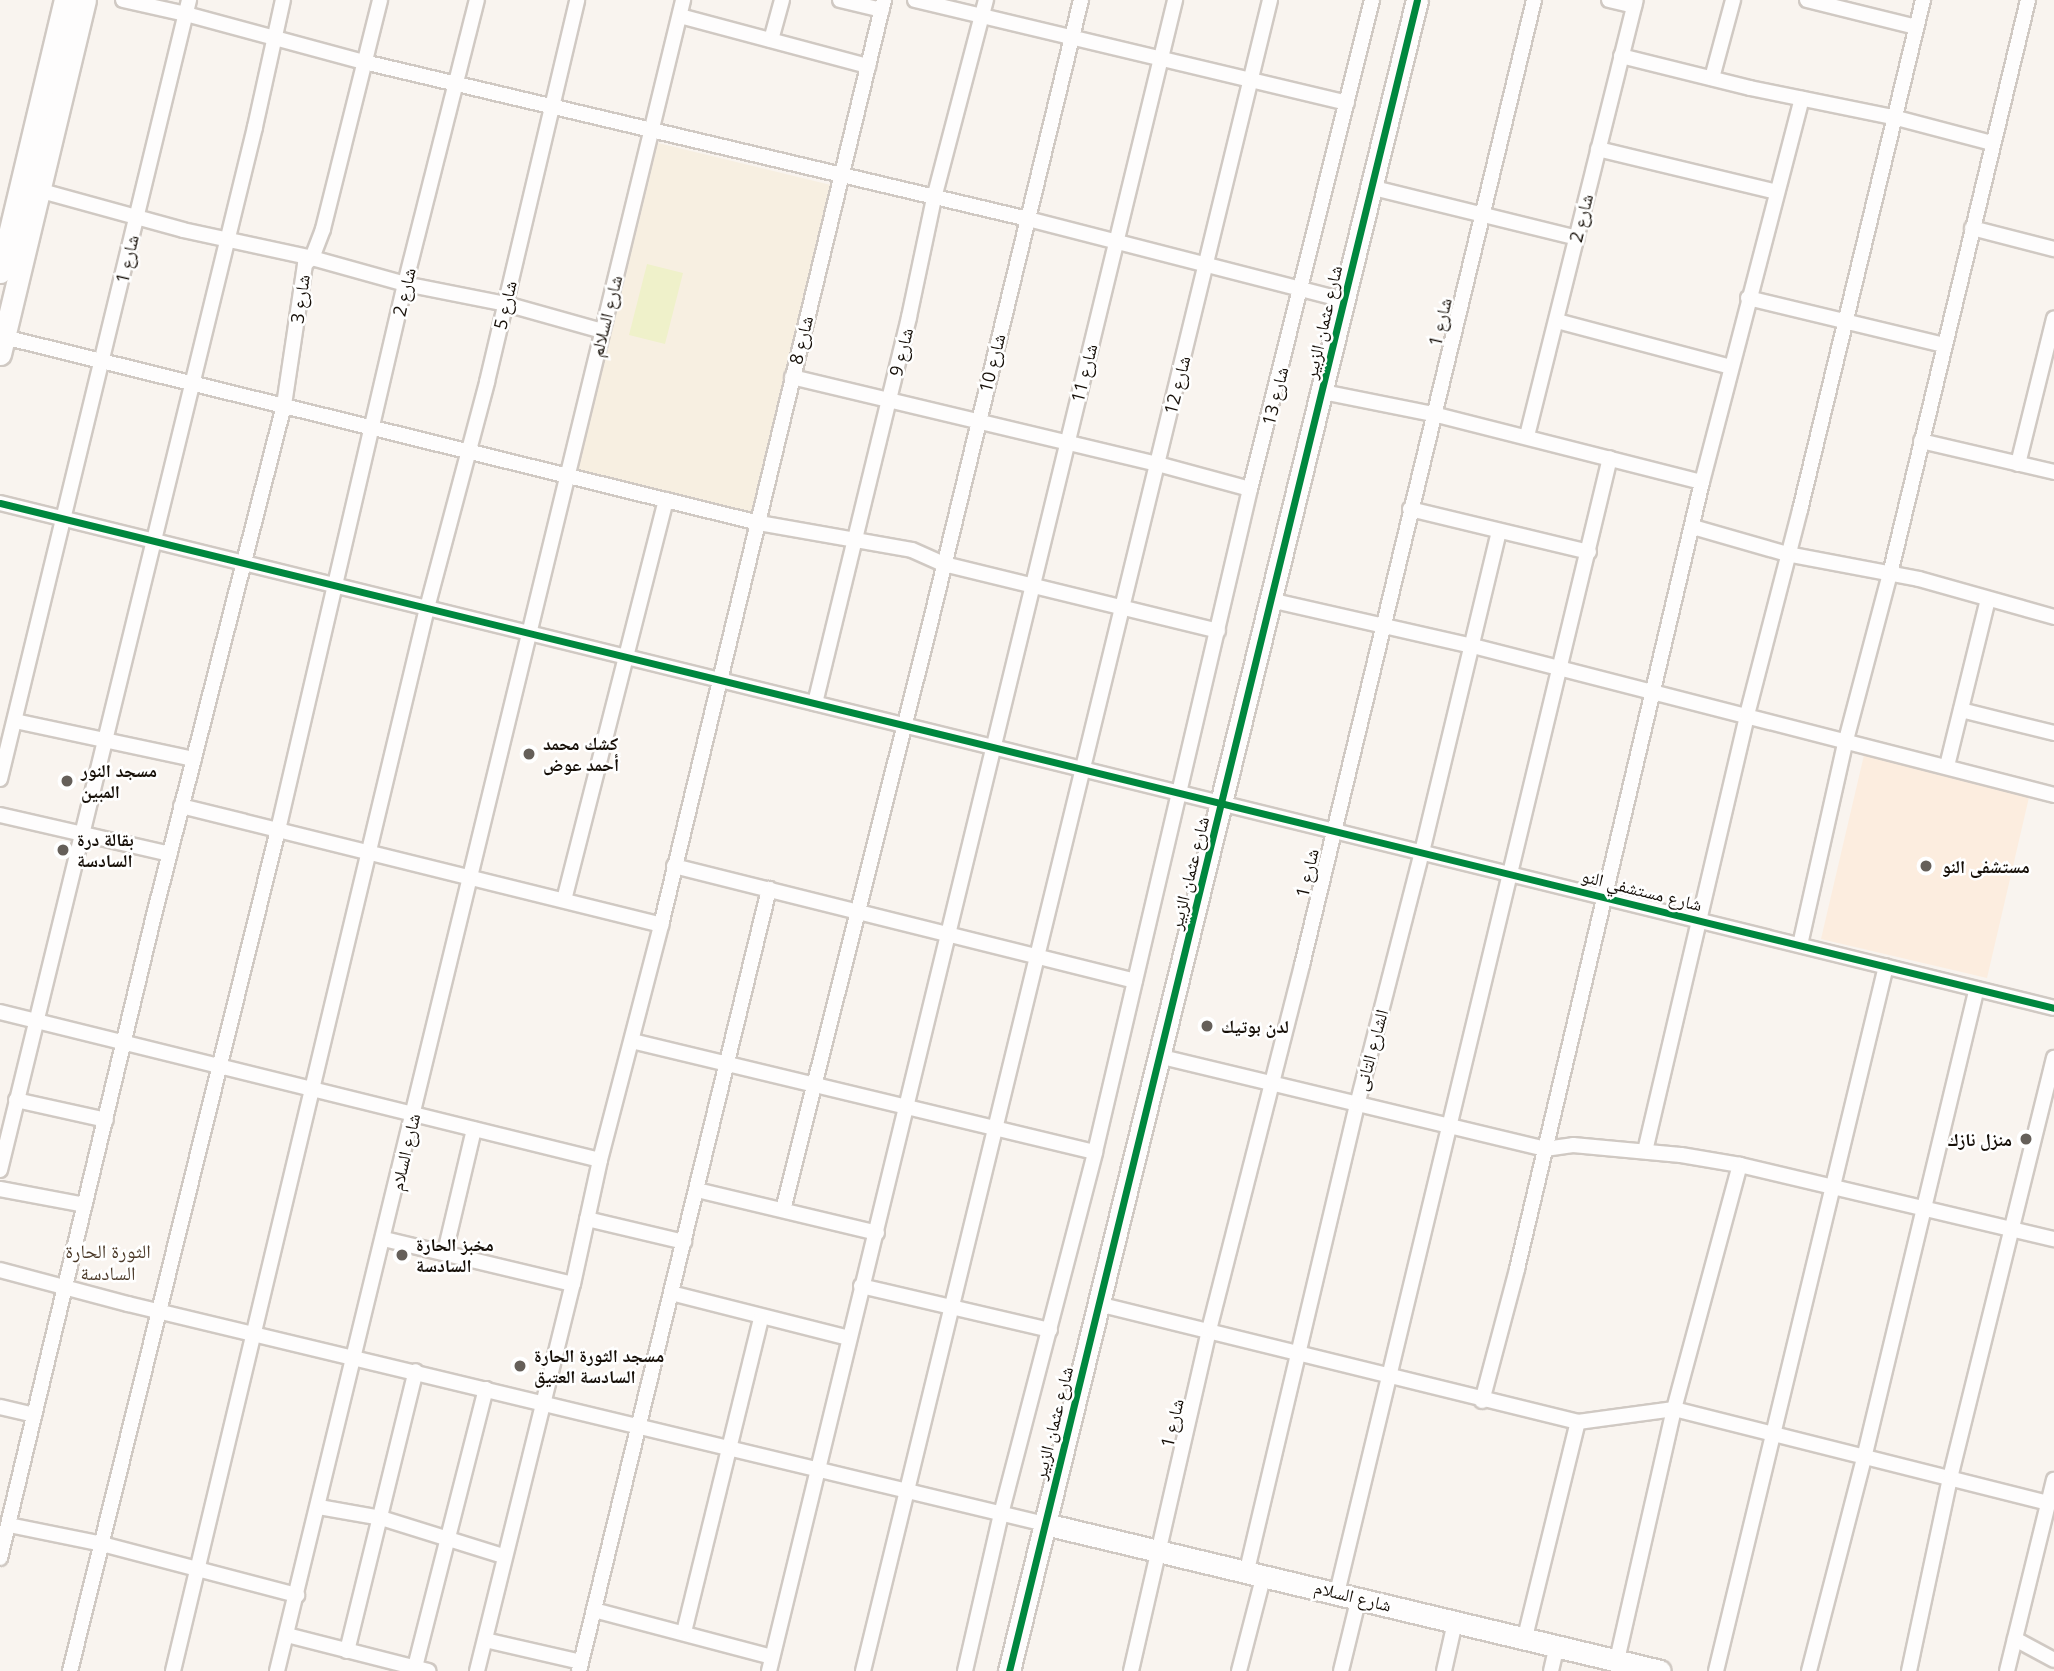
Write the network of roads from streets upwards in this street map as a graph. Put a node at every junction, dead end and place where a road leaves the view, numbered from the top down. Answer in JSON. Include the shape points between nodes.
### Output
{"nodes":[{"id":1,"x":65,"y":0,"type":"edge"},
{"id":2,"x":85,"y":0,"type":"edge"},
{"id":3,"x":123,"y":0,"type":"edge"},
{"id":4,"x":283,"y":0,"type":"edge"},
{"id":5,"x":380,"y":0,"type":"edge"},
{"id":6,"x":477,"y":0,"type":"edge"},
{"id":7,"x":577,"y":0,"type":"edge"},
{"id":8,"x":683,"y":0,"type":"edge"},
{"id":9,"x":782,"y":0,"type":"edge"},
{"id":10,"x":840,"y":0,"type":"edge"},
{"id":11,"x":915,"y":0,"type":"edge"},
{"id":12,"x":986,"y":0,"type":"edge"},
{"id":13,"x":1080,"y":0,"type":"edge"},
{"id":14,"x":1175,"y":0,"type":"edge"},
{"id":15,"x":1270,"y":0,"type":"edge"},
{"id":16,"x":1372,"y":0,"type":"edge"},
{"id":17,"x":1417,"y":0,"type":"edge"},
{"id":18,"x":1534,"y":0,"type":"edge"},
{"id":19,"x":1609,"y":0,"type":"edge"},
{"id":20,"x":1733,"y":0,"type":"edge"},
{"id":21,"x":1807,"y":0,"type":"edge"},
{"id":22,"x":1923,"y":0,"type":"edge"},
{"id":23,"x":2028,"y":0,"type":"edge"},
{"id":24,"x":1635,"y":3,"type":"edge"},
{"id":25,"x":1827,"y":3,"type":"edge"},
{"id":26,"x":883,"y":5,"type":"edge"},
{"id":27,"x":188,"y":7,"type":"edge"},
{"id":28,"x":680,"y":16,"type":"junction"},
{"id":29,"x":982,"y":17,"type":"junction"},
{"id":30,"x":1916,"y":27,"type":"junction"},
{"id":31,"x":274,"y":38,"type":"junction"},
{"id":32,"x":1070,"y":38,"type":"junction"},
{"id":33,"x":771,"y":40,"type":"junction"},
{"id":34,"x":1621,"y":56,"type":"junction"},
{"id":35,"x":1160,"y":58,"type":"junction"},
{"id":36,"x":365,"y":62,"type":"junction"},
{"id":37,"x":868,"y":66,"type":"junction"},
{"id":38,"x":1712,"y":78,"type":"junction"},
{"id":39,"x":1250,"y":79,"type":"junction"},
{"id":40,"x":456,"y":83,"type":"junction"},
{"id":41,"x":1802,"y":99,"type":"junction"},
{"id":42,"x":1347,"y":103,"type":"junction"},
{"id":43,"x":553,"y":106,"type":"junction"},
{"id":44,"x":1893,"y":117,"type":"junction"},
{"id":45,"x":651,"y":129,"type":"junction"},
{"id":46,"x":1992,"y":143,"type":"junction"},
{"id":47,"x":1598,"y":149,"type":"junction"},
{"id":48,"x":841,"y":177,"type":"junction"},
{"id":49,"x":1370,"y":187,"type":"junction"},
{"id":50,"x":38,"y":190,"type":"junction"},
{"id":51,"x":1777,"y":192,"type":"junction"},
{"id":52,"x":934,"y":198,"type":"junction"},
{"id":53,"x":1480,"y":214,"type":"junction"},
{"id":54,"x":136,"y":217,"type":"junction"},
{"id":55,"x":1028,"y":219,"type":"junction"},
{"id":56,"x":1972,"y":228,"type":"junction"},
{"id":57,"x":1577,"y":238,"type":"junction"},
{"id":58,"x":227,"y":240,"type":"junction"},
{"id":59,"x":4,"y":242,"type":"edge"},
{"id":60,"x":1115,"y":242,"type":"junction"},
{"id":61,"x":2054,"y":249,"type":"edge"},
{"id":62,"x":312,"y":258,"type":"junction"},
{"id":63,"x":1206,"y":265,"type":"junction"},
{"id":64,"x":0,"y":272,"type":"edge"},
{"id":65,"x":405,"y":284,"type":"junction"},
{"id":66,"x":1300,"y":289,"type":"junction"},
{"id":67,"x":1748,"y":299,"type":"junction"},
{"id":68,"x":1344,"y":300,"type":"junction"},
{"id":69,"x":506,"y":304,"type":"junction"},
{"id":70,"x":2054,"y":318,"type":"edge"},
{"id":71,"x":1557,"y":321,"type":"junction"},
{"id":72,"x":1846,"y":321,"type":"junction"},
{"id":73,"x":602,"y":331,"type":"junction"},
{"id":74,"x":2,"y":345,"type":"edge"},
{"id":75,"x":1944,"y":345,"type":"junction"},
{"id":76,"x":99,"y":362,"type":"junction"},
{"id":77,"x":1731,"y":367,"type":"junction"},
{"id":78,"x":792,"y":377,"type":"junction"},
{"id":79,"x":192,"y":384,"type":"junction"},
{"id":80,"x":1323,"y":392,"type":"junction"},
{"id":81,"x":889,"y":400,"type":"junction"},
{"id":82,"x":284,"y":405,"type":"junction"},
{"id":83,"x":1433,"y":414,"type":"junction"},
{"id":84,"x":978,"y":422,"type":"junction"},
{"id":85,"x":371,"y":427,"type":"junction"},
{"id":86,"x":1527,"y":436,"type":"junction"},
{"id":87,"x":1921,"y":441,"type":"junction"},
{"id":88,"x":1067,"y":442,"type":"junction"},
{"id":89,"x":470,"y":451,"type":"junction"},
{"id":90,"x":1610,"y":458,"type":"junction"},
{"id":91,"x":1158,"y":464,"type":"junction"},
{"id":92,"x":2018,"y":464,"type":"junction"},
{"id":93,"x":2054,"y":472,"type":"edge"},
{"id":94,"x":565,"y":476,"type":"junction"},
{"id":95,"x":1702,"y":482,"type":"junction"},
{"id":96,"x":1250,"y":489,"type":"junction"},
{"id":97,"x":666,"y":500,"type":"junction"},
{"id":98,"x":0,"y":503,"type":"edge"},
{"id":99,"x":1410,"y":509,"type":"junction"},
{"id":100,"x":62,"y":518,"type":"junction"},
{"id":101,"x":759,"y":523,"type":"junction"},
{"id":102,"x":1693,"y":527,"type":"junction"},
{"id":103,"x":1499,"y":532,"type":"junction"},
{"id":104,"x":153,"y":541,"type":"junction"},
{"id":105,"x":854,"y":542,"type":"junction"},
{"id":106,"x":1589,"y":552,"type":"junction"},
{"id":107,"x":1787,"y":554,"type":"junction"},
{"id":108,"x":244,"y":563,"type":"junction"},
{"id":109,"x":944,"y":564,"type":"junction"},
{"id":110,"x":1891,"y":573,"type":"junction"},
{"id":111,"x":336,"y":585,"type":"junction"},
{"id":112,"x":1033,"y":586,"type":"junction"},
{"id":113,"x":1988,"y":599,"type":"junction"},
{"id":114,"x":1270,"y":600,"type":"junction"},
{"id":115,"x":427,"y":608,"type":"junction"},
{"id":116,"x":1121,"y":608,"type":"junction"},
{"id":117,"x":2054,"y":617,"type":"edge"},
{"id":118,"x":1381,"y":624,"type":"junction"},
{"id":119,"x":1218,"y":631,"type":"junction"},
{"id":120,"x":527,"y":632,"type":"junction"},
{"id":121,"x":1473,"y":646,"type":"junction"},
{"id":122,"x":625,"y":657,"type":"junction"},
{"id":123,"x":1560,"y":669,"type":"junction"},
{"id":124,"x":719,"y":680,"type":"junction"},
{"id":125,"x":1653,"y":692,"type":"junction"},
{"id":126,"x":815,"y":703,"type":"junction"},
{"id":127,"x":1961,"y":710,"type":"junction"},
{"id":128,"x":1747,"y":715,"type":"junction"},
{"id":129,"x":15,"y":721,"type":"junction"},
{"id":130,"x":903,"y":725,"type":"junction"},
{"id":131,"x":2054,"y":733,"type":"edge"},
{"id":132,"x":106,"y":740,"type":"junction"},
{"id":133,"x":1846,"y":740,"type":"junction"},
{"id":134,"x":993,"y":747,"type":"junction"},
{"id":135,"x":194,"y":759,"type":"junction"},
{"id":136,"x":2,"y":762,"type":"edge"},
{"id":137,"x":1947,"y":766,"type":"junction"},
{"id":138,"x":1083,"y":769,"type":"junction"},
{"id":139,"x":0,"y":779,"type":"edge"},
{"id":140,"x":1180,"y":793,"type":"junction"},
{"id":141,"x":2054,"y":795,"type":"edge"},
{"id":142,"x":1223,"y":803,"type":"junction"},
{"id":143,"x":181,"y":806,"type":"junction"},
{"id":144,"x":0,"y":815,"type":"edge"},
{"id":145,"x":278,"y":830,"type":"junction"},
{"id":146,"x":1333,"y":831,"type":"junction"},
{"id":147,"x":81,"y":836,"type":"junction"},
{"id":148,"x":1422,"y":852,"type":"junction"},
{"id":149,"x":369,"y":854,"type":"junction"},
{"id":150,"x":170,"y":855,"type":"junction"},
{"id":151,"x":674,"y":866,"type":"junction"},
{"id":152,"x":1511,"y":874,"type":"junction"},
{"id":153,"x":471,"y":876,"type":"junction"},
{"id":154,"x":769,"y":889,"type":"junction"},
{"id":155,"x":1604,"y":897,"type":"junction"},
{"id":156,"x":564,"y":900,"type":"junction"},
{"id":157,"x":858,"y":912,"type":"junction"},
{"id":158,"x":1699,"y":920,"type":"junction"},
{"id":159,"x":662,"y":925,"type":"junction"},
{"id":160,"x":948,"y":934,"type":"junction"},
{"id":161,"x":1800,"y":945,"type":"junction"},
{"id":162,"x":1038,"y":956,"type":"junction"},
{"id":163,"x":1886,"y":967,"type":"junction"},
{"id":164,"x":1135,"y":981,"type":"junction"},
{"id":165,"x":1977,"y":989,"type":"junction"},
{"id":166,"x":2054,"y":1008,"type":"edge"},
{"id":167,"x":0,"y":1012,"type":"edge"},
{"id":168,"x":35,"y":1021,"type":"junction"},
{"id":169,"x":632,"y":1041,"type":"junction"},
{"id":170,"x":124,"y":1043,"type":"junction"},
{"id":171,"x":1158,"y":1056,"type":"junction"},
{"id":172,"x":2054,"y":1058,"type":"edge"},
{"id":173,"x":725,"y":1062,"type":"junction"},
{"id":174,"x":218,"y":1067,"type":"junction"},
{"id":175,"x":815,"y":1084,"type":"junction"},
{"id":176,"x":1269,"y":1085,"type":"junction"},
{"id":177,"x":314,"y":1090,"type":"junction"},
{"id":178,"x":16,"y":1100,"type":"junction"},
{"id":179,"x":1357,"y":1105,"type":"junction"},
{"id":180,"x":906,"y":1106,"type":"junction"},
{"id":181,"x":414,"y":1114,"type":"junction"},
{"id":182,"x":106,"y":1120,"type":"junction"},
{"id":183,"x":1449,"y":1127,"type":"junction"},
{"id":184,"x":996,"y":1128,"type":"junction"},
{"id":185,"x":474,"y":1129,"type":"junction"},
{"id":186,"x":1545,"y":1149,"type":"junction"},
{"id":187,"x":1645,"y":1151,"type":"junction"},
{"id":188,"x":1095,"y":1152,"type":"junction"},
{"id":189,"x":600,"y":1160,"type":"junction"},
{"id":190,"x":1740,"y":1165,"type":"junction"},
{"id":191,"x":0,"y":1170,"type":"edge"},
{"id":192,"x":1834,"y":1186,"type":"junction"},
{"id":193,"x":0,"y":1189,"type":"edge"},
{"id":194,"x":697,"y":1190,"type":"junction"},
{"id":195,"x":85,"y":1205,"type":"junction"},
{"id":196,"x":1923,"y":1207,"type":"junction"},
{"id":197,"x":783,"y":1210,"type":"junction"},
{"id":198,"x":587,"y":1219,"type":"junction"},
{"id":199,"x":2011,"y":1229,"type":"junction"},
{"id":200,"x":877,"y":1233,"type":"junction"},
{"id":201,"x":384,"y":1239,"type":"junction"},
{"id":202,"x":2054,"y":1240,"type":"edge"},
{"id":203,"x":684,"y":1242,"type":"junction"},
{"id":204,"x":446,"y":1252,"type":"junction"},
{"id":205,"x":0,"y":1270,"type":"edge"},
{"id":206,"x":573,"y":1284,"type":"junction"},
{"id":207,"x":861,"y":1286,"type":"junction"},
{"id":208,"x":65,"y":1287,"type":"junction"},
{"id":209,"x":671,"y":1293,"type":"junction"},
{"id":210,"x":1098,"y":1304,"type":"junction"},
{"id":211,"x":953,"y":1307,"type":"junction"},
{"id":212,"x":158,"y":1308,"type":"junction"},
{"id":213,"x":761,"y":1318,"type":"junction"},
{"id":214,"x":1209,"y":1330,"type":"junction"},
{"id":215,"x":1049,"y":1331,"type":"junction"},
{"id":216,"x":254,"y":1332,"type":"junction"},
{"id":217,"x":849,"y":1338,"type":"junction"},
{"id":218,"x":1299,"y":1353,"type":"junction"},
{"id":219,"x":355,"y":1357,"type":"junction"},
{"id":220,"x":416,"y":1371,"type":"junction"},
{"id":221,"x":1388,"y":1375,"type":"junction"},
{"id":222,"x":486,"y":1389,"type":"junction"},
{"id":223,"x":1482,"y":1401,"type":"junction"},
{"id":224,"x":543,"y":1403,"type":"junction"},
{"id":225,"x":0,"y":1407,"type":"edge"},
{"id":226,"x":1674,"y":1409,"type":"junction"},
{"id":227,"x":34,"y":1415,"type":"junction"},
{"id":228,"x":1578,"y":1422,"type":"junction"},
{"id":229,"x":637,"y":1425,"type":"junction"},
{"id":230,"x":1772,"y":1435,"type":"junction"},
{"id":231,"x":727,"y":1447,"type":"junction"},
{"id":232,"x":1864,"y":1458,"type":"junction"},
{"id":233,"x":817,"y":1469,"type":"junction"},
{"id":234,"x":1950,"y":1478,"type":"junction"},
{"id":235,"x":905,"y":1489,"type":"junction"},
{"id":236,"x":2052,"y":1491,"type":"edge"},
{"id":237,"x":319,"y":1507,"type":"junction"},
{"id":238,"x":1001,"y":1514,"type":"junction"},
{"id":239,"x":381,"y":1518,"type":"junction"},
{"id":240,"x":1045,"y":1524,"type":"junction"},
{"id":241,"x":9,"y":1525,"type":"junction"},
{"id":242,"x":447,"y":1537,"type":"junction"},
{"id":243,"x":102,"y":1544,"type":"junction"},
{"id":244,"x":1,"y":1548,"type":"edge"},
{"id":245,"x":1160,"y":1549,"type":"junction"},
{"id":246,"x":503,"y":1556,"type":"junction"},
{"id":247,"x":196,"y":1570,"type":"junction"},
{"id":248,"x":1256,"y":1572,"type":"junction"},
{"id":249,"x":1337,"y":1593,"type":"junction"},
{"id":250,"x":297,"y":1595,"type":"junction"},
{"id":251,"x":1359,"y":1597,"type":"junction"},
{"id":252,"x":594,"y":1610,"type":"junction"},
{"id":253,"x":1455,"y":1622,"type":"junction"},
{"id":254,"x":684,"y":1632,"type":"junction"},
{"id":255,"x":286,"y":1635,"type":"junction"},
{"id":256,"x":1525,"y":1637,"type":"junction"},
{"id":257,"x":2015,"y":1639,"type":"junction"},
{"id":258,"x":485,"y":1640,"type":"junction"},
{"id":259,"x":1557,"y":1646,"type":"junction"},
{"id":260,"x":347,"y":1651,"type":"junction"},
{"id":261,"x":1617,"y":1660,"type":"junction"},
{"id":262,"x":2054,"y":1660,"type":"edge"},
{"id":263,"x":771,"y":1664,"type":"edge"},
{"id":264,"x":382,"y":1666,"type":"edge"},
{"id":265,"x":580,"y":1666,"type":"edge"},
{"id":266,"x":421,"y":1669,"type":"edge"},
{"id":267,"x":70,"y":1671,"type":"edge"},
{"id":268,"x":173,"y":1671,"type":"edge"},
{"id":269,"x":277,"y":1671,"type":"edge"},
{"id":270,"x":477,"y":1671,"type":"edge"},
{"id":271,"x":863,"y":1671,"type":"edge"},
{"id":272,"x":965,"y":1671,"type":"edge"},
{"id":273,"x":1009,"y":1671,"type":"edge"},
{"id":274,"x":1131,"y":1671,"type":"edge"},
{"id":275,"x":1239,"y":1671,"type":"edge"},
{"id":276,"x":1341,"y":1671,"type":"edge"},
{"id":277,"x":1444,"y":1671,"type":"edge"},
{"id":278,"x":1552,"y":1671,"type":"edge"},
{"id":279,"x":1660,"y":1671,"type":"edge"},
{"id":280,"x":1717,"y":1671,"type":"edge"},
{"id":281,"x":1809,"y":1671,"type":"edge"},
{"id":282,"x":1909,"y":1671,"type":"edge"},
{"id":283,"x":2007,"y":1671,"type":"edge"}],
"edges":[{"from":1,"to":59,"type":"street"},
{"from":2,"to":50,"type":"street"},
{"from":3,"to":27,"type":"street"},
{"from":4,"to":31,"type":"street"},
{"from":5,"to":36,"type":"street","name":"شارع 3"},
{"from":6,"to":40,"type":"street","name":"شارع 2"},
{"from":7,"to":43,"type":"street","name":"شارع 5"},
{"from":8,"to":28,"type":"street","name":"شارع السلالم"},
{"from":9,"to":33,"type":"street"},
{"from":10,"to":26,"type":"street"},
{"from":11,"to":29,"type":"street"},
{"from":12,"to":29,"type":"street","name":"شارع 9"},
{"from":13,"to":32,"type":"street","name":"شارع 10"},
{"from":14,"to":35,"type":"street","name":"شارع 11"},
{"from":15,"to":39,"type":"street","name":"شارع 12"},
{"from":16,"to":42,"type":"street","name":"شارع 13"},
{"from":17,"to":49,"type":"street","name":"شارع عثمان الزبير"},
{"from":18,"to":53,"type":"street","name":"شارع 1"},
{"from":19,"to":24,"type":"street"},
{"from":20,"to":38,"type":"street"},
{"from":21,"to":25,"type":"street"},
{"from":22,"to":30,"type":"street"},
{"from":23,"to":46,"type":"street"},
{"from":24,"to":34,"type":"street","name":"شارع 2"},
{"from":25,"to":30,"type":"street"},
{"from":26,"to":37,"type":"street","name":"شارع 8"},
{"from":27,"to":31,"type":"street"},
{"from":27,"to":54,"type":"street","name":"شارع 1"},
{"from":28,"to":33,"type":"street"},
{"from":28,"to":45,"type":"street","name":"شارع السلالم"},
{"from":29,"to":32,"type":"street"},
{"from":29,"to":52,"type":"street","name":"شارع 9"},
{"from":30,"to":44,"type":"street"},
{"from":31,"to":36,"type":"street"},
{"from":31,"to":58,"type":"street"},
{"from":32,"to":35,"type":"street"},
{"from":32,"to":55,"type":"street","name":"شارع 10"},
{"from":33,"to":37,"type":"street"},
{"from":34,"to":38,"type":"street"},
{"from":34,"to":47,"type":"street","name":"شارع 2"},
{"from":35,"to":39,"type":"street"},
{"from":35,"to":60,"type":"street","name":"شارع 11"},
{"from":36,"to":40,"type":"street"},
{"from":36,"to":62,"type":"street","name":"شارع 3"},
{"from":37,"to":48,"type":"street","name":"شارع 8"},
{"from":38,"to":41,"type":"street"},
{"from":39,"to":42,"type":"street"},
{"from":39,"to":63,"type":"street","name":"شارع 12"},
{"from":40,"to":43,"type":"street"},
{"from":40,"to":65,"type":"street","name":"شارع 2"},
{"from":41,"to":44,"type":"street"},
{"from":41,"to":51,"type":"street"},
{"from":42,"to":66,"type":"street","name":"شارع 13"},
{"from":43,"to":45,"type":"street"},
{"from":43,"to":69,"type":"street","name":"شارع 5"},
{"from":44,"to":46,"type":"street"},
{"from":44,"to":72,"type":"street"},
{"from":45,"to":48,"type":"street"},
{"from":45,"to":73,"type":"street","name":"شارع السلالم"},
{"from":46,"to":56,"type":"street"},
{"from":47,"to":51,"type":"street"},
{"from":47,"to":57,"type":"street","name":"شارع 2"},
{"from":48,"to":52,"type":"street"},
{"from":48,"to":78,"type":"street","name":"شارع 8"},
{"from":49,"to":53,"type":"street"},
{"from":49,"to":68,"type":"street","name":"شارع عثمان الزبير"},
{"from":50,"to":54,"type":"street"},
{"from":50,"to":74,"type":"street"},
{"from":51,"to":67,"type":"street"},
{"from":52,"to":55,"type":"street"},
{"from":52,"to":81,"type":"street","name":"شارع 9"},
{"from":53,"to":57,"type":"street"},
{"from":53,"to":83,"type":"street","name":"شارع 1"},
{"from":54,"to":58,"type":"street"},
{"from":54,"to":76,"type":"street","name":"شارع 1"},
{"from":55,"to":60,"type":"street"},
{"from":55,"to":84,"type":"street","name":"شارع 10"},
{"from":56,"to":61,"type":"street"},
{"from":56,"to":75,"type":"street"},
{"from":57,"to":71,"type":"street","name":"شارع 2"},
{"from":58,"to":62,"type":"street"},
{"from":58,"to":79,"type":"street"},
{"from":59,"to":64,"type":"street"},
{"from":60,"to":63,"type":"street"},
{"from":60,"to":88,"type":"street","name":"شارع 11"},
{"from":62,"to":65,"type":"street"},
{"from":62,"to":82,"type":"street","name":"شارع 3","via":[[305,264]]},
{"from":63,"to":66,"type":"street"},
{"from":63,"to":91,"type":"street","name":"شارع 12"},
{"from":65,"to":69,"type":"street"},
{"from":65,"to":85,"type":"street","name":"شارع 2"},
{"from":66,"to":68,"type":"street"},
{"from":66,"to":96,"type":"street","name":"شارع 13"},
{"from":67,"to":72,"type":"street"},
{"from":67,"to":77,"type":"street"},
{"from":68,"to":80,"type":"street","name":"شارع عثمان الزبير"},
{"from":69,"to":73,"type":"street"},
{"from":69,"to":89,"type":"street","name":"شارع 5"},
{"from":70,"to":92,"type":"street"},
{"from":71,"to":77,"type":"street"},
{"from":71,"to":86,"type":"street","name":"شارع 2"},
{"from":72,"to":75,"type":"street"},
{"from":72,"to":107,"type":"street"},
{"from":73,"to":94,"type":"street","name":"شارع السلالم"},
{"from":74,"to":76,"type":"street"},
{"from":75,"to":87,"type":"street"},
{"from":76,"to":79,"type":"street"},
{"from":76,"to":100,"type":"street","name":"شارع 1"},
{"from":77,"to":95,"type":"street"},
{"from":78,"to":81,"type":"street"},
{"from":78,"to":101,"type":"street","name":"شارع 8"},
{"from":79,"to":82,"type":"street"},
{"from":79,"to":104,"type":"street"},
{"from":80,"to":83,"type":"street"},
{"from":80,"to":114,"type":"street","name":"شارع عثمان الزبير"},
{"from":81,"to":84,"type":"street"},
{"from":81,"to":105,"type":"street","name":"شارع 9"},
{"from":82,"to":85,"type":"street"},
{"from":82,"to":108,"type":"street","name":"شارع 3"},
{"from":83,"to":86,"type":"street"},
{"from":83,"to":99,"type":"street","name":"شارع 1"},
{"from":84,"to":88,"type":"street"},
{"from":84,"to":109,"type":"street","name":"شارع 10"},
{"from":85,"to":89,"type":"street"},
{"from":85,"to":111,"type":"street","name":"شارع 2"},
{"from":86,"to":90,"type":"street"},
{"from":87,"to":92,"type":"street"},
{"from":87,"to":110,"type":"street"},
{"from":88,"to":91,"type":"street"},
{"from":88,"to":112,"type":"street","name":"شارع 11"},
{"from":89,"to":94,"type":"street"},
{"from":89,"to":115,"type":"street","name":"شارع 5"},
{"from":90,"to":95,"type":"street"},
{"from":90,"to":106,"type":"street"},
{"from":91,"to":96,"type":"street"},
{"from":91,"to":116,"type":"street","name":"شارع 12"},
{"from":92,"to":93,"type":"street"},
{"from":94,"to":97,"type":"street"},
{"from":94,"to":120,"type":"street","name":"شارع السلالم"},
{"from":95,"to":102,"type":"street"},
{"from":96,"to":119,"type":"street","name":"شارع 13"},
{"from":97,"to":101,"type":"street"},
{"from":97,"to":122,"type":"street"},
{"from":98,"to":100,"type":"street","name":"شارع مستشفي النو"},
{"from":99,"to":103,"type":"street"},
{"from":99,"to":118,"type":"street","name":"شارع 1"},
{"from":100,"to":104,"type":"street","name":"شارع مستشفي النو"},
{"from":100,"to":129,"type":"street","name":"شارع 1"},
{"from":101,"to":105,"type":"street"},
{"from":101,"to":124,"type":"street","name":"شارع 8"},
{"from":102,"to":107,"type":"street"},
{"from":102,"to":125,"type":"street"},
{"from":103,"to":106,"type":"street"},
{"from":103,"to":121,"type":"street","name":"الشارع التانى"},
{"from":104,"to":108,"type":"street","name":"شارع مستشفي النو"},
{"from":104,"to":132,"type":"street"},
{"from":105,"to":109,"type":"street","via":[[912,550]]},
{"from":105,"to":126,"type":"street","name":"شارع 9"},
{"from":106,"to":123,"type":"street"},
{"from":107,"to":110,"type":"street"},
{"from":107,"to":128,"type":"street"},
{"from":108,"to":111,"type":"street","name":"شارع مستشفي النو"},
{"from":108,"to":135,"type":"street","name":"شارع 3"},
{"from":109,"to":112,"type":"street"},
{"from":109,"to":130,"type":"street","name":"شارع 10"},
{"from":110,"to":113,"type":"street"},
{"from":110,"to":133,"type":"street"},
{"from":111,"to":115,"type":"street","name":"شارع مستشفي النو"},
{"from":111,"to":145,"type":"street","name":"شارع 2"},
{"from":112,"to":116,"type":"street"},
{"from":112,"to":134,"type":"street","name":"شارع 11"},
{"from":113,"to":117,"type":"street"},
{"from":113,"to":127,"type":"street"},
{"from":114,"to":118,"type":"street"},
{"from":114,"to":142,"type":"street","name":"شارع عثمان الزبير"},
{"from":115,"to":120,"type":"street","name":"شارع مستشفي النو"},
{"from":115,"to":149,"type":"street","name":"شارع 5"},
{"from":116,"to":119,"type":"street"},
{"from":116,"to":138,"type":"street","name":"شارع 12"},
{"from":118,"to":121,"type":"street"},
{"from":118,"to":146,"type":"street","name":"شارع 1"},
{"from":119,"to":140,"type":"street","name":"شارع 13"},
{"from":120,"to":122,"type":"street","name":"شارع مستشفي النو"},
{"from":120,"to":153,"type":"street","name":"شارع السلام"},
{"from":121,"to":123,"type":"street"},
{"from":121,"to":148,"type":"street","name":"الشارع التانى"},
{"from":122,"to":124,"type":"street","name":"شارع مستشفي النو"},
{"from":122,"to":156,"type":"street"},
{"from":123,"to":125,"type":"street"},
{"from":123,"to":152,"type":"street"},
{"from":124,"to":126,"type":"street","name":"شارع مستشفي النو"},
{"from":124,"to":151,"type":"street","name":"شارع 8"},
{"from":125,"to":128,"type":"street"},
{"from":125,"to":155,"type":"street"},
{"from":126,"to":130,"type":"street","name":"شارع مستشفي النو"},
{"from":127,"to":131,"type":"street"},
{"from":127,"to":137,"type":"street"},
{"from":128,"to":133,"type":"street"},
{"from":128,"to":158,"type":"street"},
{"from":129,"to":132,"type":"street"},
{"from":129,"to":136,"type":"street","name":"شارع 1"},
{"from":130,"to":134,"type":"street","name":"شارع مستشفي النو"},
{"from":130,"to":157,"type":"street","name":"شارع 10"},
{"from":132,"to":135,"type":"street"},
{"from":132,"to":147,"type":"street"},
{"from":133,"to":137,"type":"street"},
{"from":133,"to":161,"type":"street"},
{"from":134,"to":138,"type":"street","name":"شارع مستشفي النو"},
{"from":134,"to":160,"type":"street","name":"شارع 11"},
{"from":135,"to":143,"type":"street","name":"شارع 3"},
{"from":136,"to":139,"type":"street","name":"شارع 1"},
{"from":137,"to":141,"type":"street"},
{"from":138,"to":140,"type":"street","name":"شارع مستشفي النو"},
{"from":138,"to":162,"type":"street","name":"شارع 12"},
{"from":140,"to":142,"type":"street","name":"شارع مستشفي النو"},
{"from":140,"to":164,"type":"street","name":"شارع 13"},
{"from":142,"to":146,"type":"street","name":"شارع مستشفي النو"},
{"from":142,"to":171,"type":"street","name":"شارع عثمان الزبير"},
{"from":143,"to":145,"type":"street"},
{"from":143,"to":150,"type":"street","name":"شارع 3"},
{"from":144,"to":147,"type":"street"},
{"from":145,"to":149,"type":"street"},
{"from":145,"to":174,"type":"street","name":"شارع 2"},
{"from":146,"to":148,"type":"street","name":"شارع مستشفي النو"},
{"from":146,"to":176,"type":"street","name":"شارع 1"},
{"from":147,"to":150,"type":"street"},
{"from":147,"to":168,"type":"street"},
{"from":148,"to":152,"type":"street","name":"شارع مستشفي النو"},
{"from":148,"to":179,"type":"street","name":"الشارع التانى"},
{"from":149,"to":153,"type":"street"},
{"from":149,"to":177,"type":"street","name":"شارع 5"},
{"from":150,"to":170,"type":"street","name":"شارع 3"},
{"from":151,"to":154,"type":"street"},
{"from":151,"to":159,"type":"street","name":"شارع 8"},
{"from":152,"to":155,"type":"street","name":"شارع مستشفي النو"},
{"from":152,"to":183,"type":"street"},
{"from":153,"to":156,"type":"street"},
{"from":153,"to":181,"type":"street","name":"شارع السلام"},
{"from":154,"to":157,"type":"street"},
{"from":154,"to":173,"type":"street"},
{"from":155,"to":158,"type":"street","name":"شارع مستشفي النو"},
{"from":155,"to":186,"type":"street"},
{"from":156,"to":159,"type":"street"},
{"from":157,"to":160,"type":"street"},
{"from":157,"to":175,"type":"street","name":"شارع 10"},
{"from":158,"to":161,"type":"street","name":"شارع مستشفي النو"},
{"from":158,"to":187,"type":"street"},
{"from":159,"to":169,"type":"street","name":"شارع 8"},
{"from":160,"to":162,"type":"street"},
{"from":160,"to":180,"type":"street","name":"شارع 11"},
{"from":161,"to":163,"type":"street","name":"شارع مستشفي النو"},
{"from":162,"to":164,"type":"street"},
{"from":162,"to":184,"type":"street","name":"شارع 12"},
{"from":163,"to":165,"type":"street","name":"شارع مستشفي النو"},
{"from":163,"to":192,"type":"street"},
{"from":164,"to":188,"type":"street","name":"شارع 13"},
{"from":165,"to":166,"type":"street","name":"شارع مستشفي النو"},
{"from":165,"to":196,"type":"street"},
{"from":167,"to":168,"type":"street"},
{"from":168,"to":170,"type":"street"},
{"from":168,"to":178,"type":"street"},
{"from":169,"to":173,"type":"street"},
{"from":169,"to":189,"type":"street","name":"شارع 8"},
{"from":170,"to":174,"type":"street"},
{"from":170,"to":182,"type":"street","name":"شارع 3"},
{"from":171,"to":176,"type":"street"},
{"from":171,"to":210,"type":"street","name":"شارع عثمان الزبير"},
{"from":172,"to":199,"type":"street"},
{"from":173,"to":175,"type":"street"},
{"from":173,"to":194,"type":"street"},
{"from":174,"to":177,"type":"street"},
{"from":174,"to":212,"type":"street","name":"شارع 2"},
{"from":175,"to":180,"type":"street"},
{"from":175,"to":197,"type":"street","name":"شارع 10"},
{"from":176,"to":179,"type":"street"},
{"from":176,"to":214,"type":"street","name":"شارع 1"},
{"from":177,"to":181,"type":"street"},
{"from":177,"to":216,"type":"street","name":"شارع 5"},
{"from":178,"to":182,"type":"street"},
{"from":178,"to":191,"type":"street"},
{"from":179,"to":183,"type":"street"},
{"from":179,"to":218,"type":"street","name":"الشارع التانى"},
{"from":180,"to":184,"type":"street"},
{"from":180,"to":200,"type":"street","name":"شارع 11"},
{"from":181,"to":185,"type":"street"},
{"from":181,"to":201,"type":"street","name":"شارع السلام"},
{"from":182,"to":195,"type":"street","name":"شارع 3"},
{"from":183,"to":186,"type":"street"},
{"from":183,"to":221,"type":"street"},
{"from":184,"to":188,"type":"street"},
{"from":184,"to":211,"type":"street","name":"شارع 12"},
{"from":185,"to":189,"type":"street"},
{"from":185,"to":204,"type":"street"},
{"from":186,"to":187,"type":"street","via":[[1573,1146]]},
{"from":186,"to":223,"type":"street"},
{"from":187,"to":190,"type":"street"},
{"from":188,"to":215,"type":"street","name":"شارع 13"},
{"from":189,"to":198,"type":"street","name":"شارع 8"},
{"from":190,"to":192,"type":"street"},
{"from":190,"to":226,"type":"street"},
{"from":192,"to":196,"type":"street"},
{"from":192,"to":230,"type":"street"},
{"from":193,"to":195,"type":"street"},
{"from":194,"to":197,"type":"street"},
{"from":194,"to":203,"type":"street"},
{"from":195,"to":208,"type":"street","name":"شارع 3"},
{"from":196,"to":199,"type":"street"},
{"from":196,"to":232,"type":"street"},
{"from":197,"to":200,"type":"street"},
{"from":198,"to":203,"type":"street"},
{"from":198,"to":206,"type":"street","name":"شارع 8"},
{"from":199,"to":202,"type":"street"},
{"from":199,"to":234,"type":"street"},
{"from":200,"to":207,"type":"street","name":"شارع 11"},
{"from":201,"to":204,"type":"street"},
{"from":201,"to":219,"type":"street","name":"شارع السلام"},
{"from":203,"to":209,"type":"street"},
{"from":204,"to":206,"type":"street"},
{"from":205,"to":208,"type":"street"},
{"from":206,"to":224,"type":"street","name":"شارع 8"},
{"from":207,"to":211,"type":"street"},
{"from":207,"to":217,"type":"street","name":"شارع 11"},
{"from":208,"to":212,"type":"street"},
{"from":208,"to":227,"type":"street","name":"شارع 3"},
{"from":209,"to":213,"type":"street"},
{"from":209,"to":229,"type":"street"},
{"from":210,"to":214,"type":"street"},
{"from":210,"to":240,"type":"street","name":"شارع عثمان الزبير"},
{"from":211,"to":215,"type":"street"},
{"from":211,"to":235,"type":"street","name":"شارع 12"},
{"from":212,"to":216,"type":"street"},
{"from":212,"to":243,"type":"street","name":"شارع 2"},
{"from":213,"to":217,"type":"street"},
{"from":213,"to":231,"type":"street"},
{"from":214,"to":218,"type":"street"},
{"from":214,"to":245,"type":"street","name":"شارع 1"},
{"from":215,"to":238,"type":"street","name":"شارع 13"},
{"from":216,"to":219,"type":"street"},
{"from":216,"to":247,"type":"street","name":"شارع 5"},
{"from":217,"to":233,"type":"street","name":"شارع 11"},
{"from":218,"to":221,"type":"street"},
{"from":218,"to":248,"type":"street","name":"الشارع التانى"},
{"from":219,"to":220,"type":"street"},
{"from":219,"to":237,"type":"street","name":"شارع السلام"},
{"from":220,"to":222,"type":"street"},
{"from":220,"to":239,"type":"street"},
{"from":221,"to":223,"type":"street"},
{"from":221,"to":249,"type":"street"},
{"from":222,"to":224,"type":"street"},
{"from":222,"to":242,"type":"street"},
{"from":223,"to":228,"type":"street"},
{"from":224,"to":229,"type":"street"},
{"from":224,"to":246,"type":"street","name":"شارع 8"},
{"from":225,"to":227,"type":"street"},
{"from":226,"to":228,"type":"street"},
{"from":226,"to":230,"type":"street"},
{"from":226,"to":261,"type":"street"},
{"from":227,"to":241,"type":"street","name":"شارع 3"},
{"from":228,"to":256,"type":"street"},
{"from":229,"to":231,"type":"street"},
{"from":229,"to":252,"type":"street"},
{"from":230,"to":232,"type":"street"},
{"from":230,"to":280,"type":"street"},
{"from":231,"to":233,"type":"street"},
{"from":231,"to":254,"type":"street"},
{"from":232,"to":234,"type":"street"},
{"from":232,"to":281,"type":"street"},
{"from":233,"to":235,"type":"street"},
{"from":233,"to":263,"type":"street","name":"شارع 11"},
{"from":234,"to":236,"type":"street"},
{"from":234,"to":282,"type":"street"},
{"from":235,"to":238,"type":"street"},
{"from":235,"to":271,"type":"street","name":"شارع 12"},
{"from":236,"to":257,"type":"street"},
{"from":237,"to":239,"type":"street"},
{"from":237,"to":250,"type":"street","name":"شارع السلام"},
{"from":238,"to":240,"type":"street"},
{"from":238,"to":272,"type":"street","name":"شارع 13"},
{"from":239,"to":242,"type":"street"},
{"from":239,"to":260,"type":"street"},
{"from":240,"to":245,"type":"street","name":"شارع السلام"},
{"from":240,"to":273,"type":"street","name":"شارع عثمان الزبير"},
{"from":241,"to":243,"type":"street"},
{"from":241,"to":244,"type":"street","name":"شارع 3"},
{"from":242,"to":246,"type":"street"},
{"from":242,"to":266,"type":"street"},
{"from":243,"to":247,"type":"street"},
{"from":243,"to":267,"type":"street","name":"شارع 2"},
{"from":245,"to":248,"type":"street","name":"شارع السلام"},
{"from":245,"to":274,"type":"street","name":"شارع 1"},
{"from":246,"to":258,"type":"street","name":"شارع 8"},
{"from":247,"to":250,"type":"street"},
{"from":247,"to":268,"type":"street","name":"شارع 5"},
{"from":248,"to":249,"type":"street","name":"شارع السلام"},
{"from":248,"to":275,"type":"street","name":"الشارع التانى"},
{"from":249,"to":251,"type":"street","name":"شارع السلام"},
{"from":250,"to":255,"type":"street","name":"شارع السلام"},
{"from":251,"to":253,"type":"street","name":"شارع السلام"},
{"from":251,"to":276,"type":"street"},
{"from":252,"to":254,"type":"street"},
{"from":252,"to":265,"type":"street"},
{"from":253,"to":256,"type":"street","name":"شارع السلام"},
{"from":253,"to":277,"type":"street"},
{"from":254,"to":263,"type":"street"},
{"from":255,"to":260,"type":"street"},
{"from":255,"to":269,"type":"street","name":"شارع السلام"},
{"from":256,"to":259,"type":"street","name":"شارع السلام"},
{"from":257,"to":262,"type":"street"},
{"from":257,"to":283,"type":"street"},
{"from":258,"to":265,"type":"street"},
{"from":258,"to":270,"type":"street","name":"شارع 8"},
{"from":259,"to":261,"type":"street","name":"شارع السلام"},
{"from":259,"to":278,"type":"street"},
{"from":260,"to":264,"type":"street"},
{"from":261,"to":279,"type":"street","name":"شارع السلام"},
{"from":264,"to":266,"type":"street"}]}
